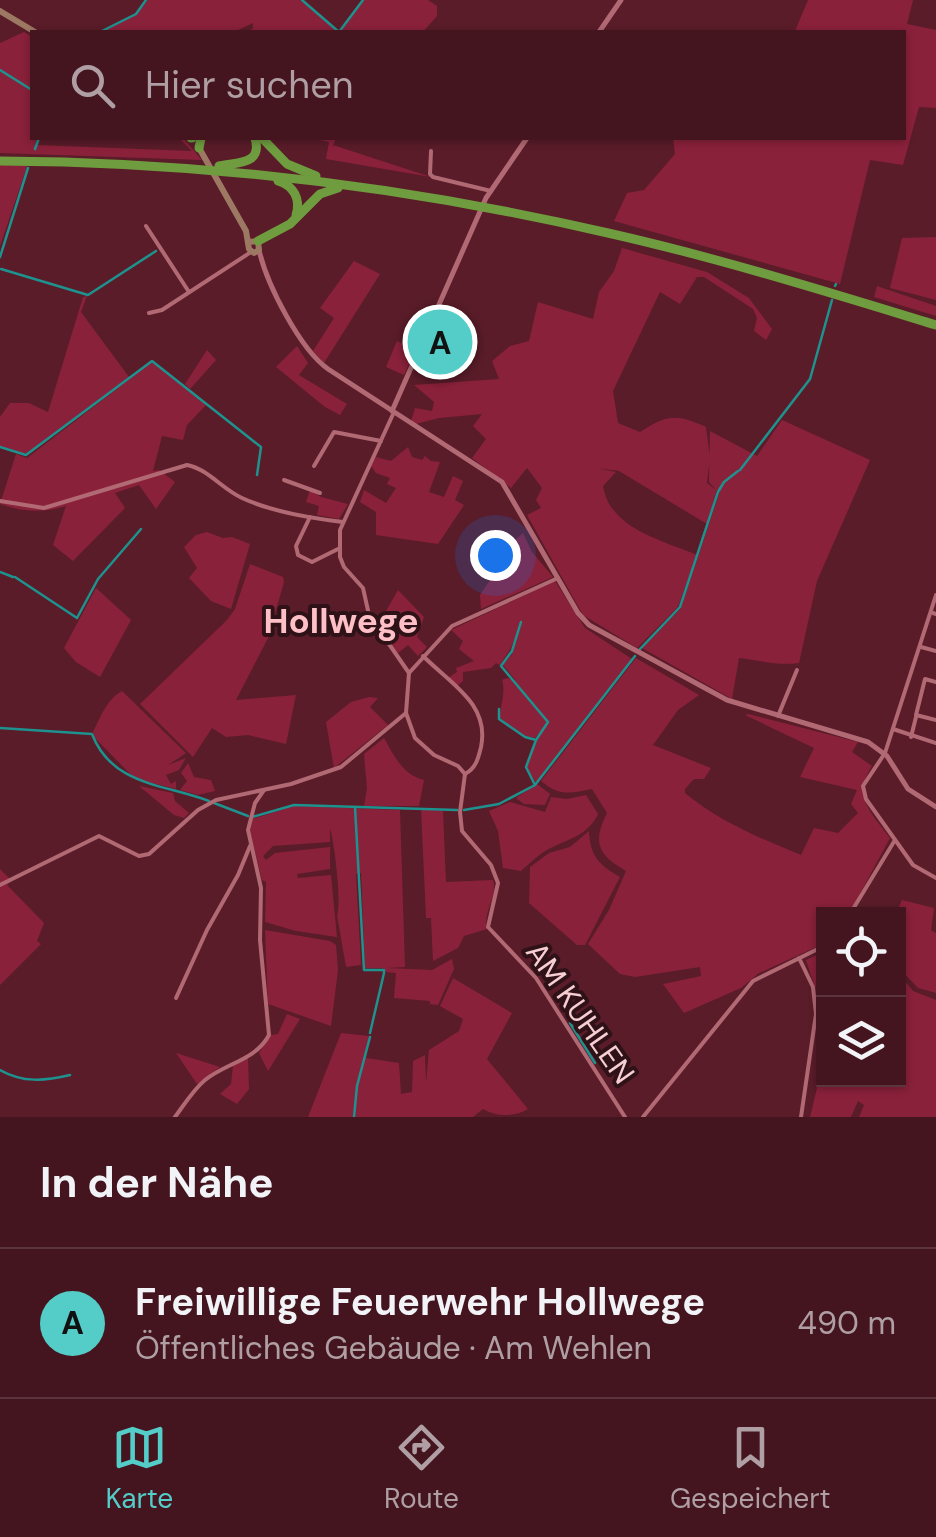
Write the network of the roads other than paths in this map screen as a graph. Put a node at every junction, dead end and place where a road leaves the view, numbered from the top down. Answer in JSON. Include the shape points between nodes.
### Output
{"nodes":[{"id":1,"x":621,"y":0,"type":"edge"},
{"id":2,"x":0,"y":11,"type":"edge"},
{"id":3,"x":31,"y":30,"type":"edge"},
{"id":4,"x":600,"y":30,"type":"edge"},
{"id":5,"x":195,"y":140,"type":"edge"},
{"id":6,"x":258,"y":140,"type":"edge"},
{"id":7,"x":260,"y":140,"type":"edge"},
{"id":8,"x":526,"y":140,"type":"edge"},
{"id":9,"x":431,"y":151,"type":"dead end"},
{"id":10,"x":0,"y":158,"type":"edge"},
{"id":11,"x":218,"y":171,"type":"junction"},
{"id":12,"x":256,"y":175,"type":"junction"},
{"id":13,"x":316,"y":176,"type":"junction"},
{"id":14,"x":370,"y":188,"type":"junction"},
{"id":15,"x":490,"y":191,"type":"junction"},
{"id":16,"x":484,"y":204,"type":"junction"},
{"id":17,"x":290,"y":224,"type":"junction"},
{"id":18,"x":146,"y":226,"type":"dead end"},
{"id":19,"x":256,"y":245,"type":"junction"},
{"id":20,"x":189,"y":292,"type":"junction"},
{"id":21,"x":148,"y":313,"type":"dead end"},
{"id":22,"x":936,"y":323,"type":"edge"},
{"id":23,"x":393,"y":411,"type":"junction"},
{"id":24,"x":381,"y":442,"type":"junction"},
{"id":25,"x":314,"y":466,"type":"dead end"},
{"id":26,"x":284,"y":480,"type":"dead end"},
{"id":27,"x":320,"y":494,"type":"dead end"},
{"id":28,"x":0,"y":502,"type":"edge"},
{"id":29,"x":310,"y":517,"type":"junction"},
{"id":30,"x":343,"y":522,"type":"junction"},
{"id":31,"x":340,"y":548,"type":"junction"},
{"id":32,"x":558,"y":578,"type":"junction"},
{"id":33,"x":936,"y":595,"type":"edge"},
{"id":34,"x":920,"y":646,"type":"junction"},
{"id":35,"x":936,"y":651,"type":"edge"},
{"id":36,"x":423,"y":656,"type":"junction"},
{"id":37,"x":409,"y":670,"type":"junction"},
{"id":38,"x":797,"y":670,"type":"dead end"},
{"id":39,"x":936,"y":682,"type":"edge"},
{"id":40,"x":406,"y":714,"type":"junction"},
{"id":41,"x":916,"y":715,"type":"junction"},
{"id":42,"x":778,"y":716,"type":"junction"},
{"id":43,"x":936,"y":720,"type":"edge"},
{"id":44,"x":893,"y":730,"type":"junction"},
{"id":45,"x":911,"y":737,"type":"junction"},
{"id":46,"x":935,"y":744,"type":"edge"},
{"id":47,"x":885,"y":754,"type":"junction"},
{"id":48,"x":465,"y":774,"type":"junction"},
{"id":49,"x":264,"y":790,"type":"junction"},
{"id":50,"x":251,"y":793,"type":"junction"},
{"id":51,"x":256,"y":799,"type":"junction"},
{"id":52,"x":936,"y":807,"type":"edge"},
{"id":53,"x":894,"y":840,"type":"junction"},
{"id":54,"x":250,"y":846,"type":"junction"},
{"id":55,"x":936,"y":878,"type":"edge"},
{"id":56,"x":0,"y":886,"type":"edge"},
{"id":57,"x":854,"y":907,"type":"edge"},
{"id":58,"x":816,"y":950,"type":"edge"},
{"id":59,"x":799,"y":958,"type":"junction"},
{"id":60,"x":176,"y":998,"type":"dead end"},
{"id":61,"x":174,"y":1117,"type":"edge"},
{"id":62,"x":625,"y":1117,"type":"edge"},
{"id":63,"x":644,"y":1117,"type":"edge"},
{"id":64,"x":801,"y":1117,"type":"edge"}],
"edges":[{"from":1,"to":4,"type":"street"},
{"from":2,"to":3,"type":"main road"},
{"from":5,"to":11,"type":"main road"},
{"from":6,"to":11,"type":"highway","via":[[250,160]]},
{"from":7,"to":13,"type":"highway","via":[[288,164]]},
{"from":8,"to":15,"type":"street"},
{"from":9,"to":15,"type":"street","via":[[433,178]]},
{"from":10,"to":11,"type":"highway"},
{"from":11,"to":12,"type":"highway"},
{"from":11,"to":13,"type":"highway"},
{"from":11,"to":19,"type":"main road"},
{"from":12,"to":14,"type":"highway"},
{"from":12,"to":17,"type":"highway","via":[[295,192],[298,208]]},
{"from":13,"to":16,"type":"highway"},
{"from":14,"to":16,"type":"highway"},
{"from":14,"to":17,"type":"highway","via":[[324,191]]},
{"from":15,"to":23,"type":"street"},
{"from":16,"to":22,"type":"highway","via":[[664,246]]},
{"from":17,"to":19,"type":"highway"},
{"from":18,"to":20,"type":"street"},
{"from":19,"to":20,"type":"street"},
{"from":19,"to":23,"type":"street","via":[[310,354]]},
{"from":20,"to":21,"type":"street"},
{"from":23,"to":24,"type":"street"},
{"from":23,"to":32,"type":"street","via":[[505,486]]},
{"from":24,"to":25,"type":"street","via":[[336,429]]},
{"from":24,"to":30,"type":"street"},
{"from":26,"to":27,"type":"street"},
{"from":28,"to":29,"type":"street","via":[[44,508],[187,465],[236,496]]},
{"from":29,"to":30,"type":"street"},
{"from":29,"to":31,"type":"street","via":[[298,555],[315,561]]},
{"from":30,"to":31,"type":"street"},
{"from":31,"to":37,"type":"street","via":[[344,567],[363,588],[369,615]]},
{"from":32,"to":36,"type":"street","via":[[452,626]]},
{"from":32,"to":42,"type":"street","via":[[584,622],[727,700]]},
{"from":33,"to":34,"type":"street"},
{"from":34,"to":35,"type":"street"},
{"from":34,"to":44,"type":"street"},
{"from":36,"to":37,"type":"street"},
{"from":36,"to":48,"type":"street","via":[[483,718],[478,759]]},
{"from":37,"to":40,"type":"street"},
{"from":38,"to":42,"type":"street"},
{"from":39,"to":41,"type":"street","via":[[925,679]]},
{"from":40,"to":48,"type":"street","via":[[419,743]]},
{"from":40,"to":49,"type":"street","via":[[341,767]]},
{"from":41,"to":43,"type":"street"},
{"from":41,"to":45,"type":"street"},
{"from":42,"to":47,"type":"street","via":[[862,740]]},
{"from":44,"to":45,"type":"street"},
{"from":44,"to":47,"type":"street"},
{"from":45,"to":46,"type":"street"},
{"from":47,"to":52,"type":"street","via":[[908,788]]},
{"from":47,"to":53,"type":"street","via":[[863,790]]},
{"from":48,"to":62,"type":"street","name":"AM KUHLEN","via":[[462,831],[491,864],[498,883],[488,926],[536,978]]},
{"from":49,"to":50,"type":"street"},
{"from":49,"to":51,"type":"street"},
{"from":50,"to":51,"type":"street"},
{"from":50,"to":56,"type":"street","via":[[198,810],[149,854],[138,856],[99,836]]},
{"from":51,"to":54,"type":"street"},
{"from":53,"to":55,"type":"street","via":[[914,866]]},
{"from":53,"to":57,"type":"street"},
{"from":54,"to":60,"type":"street"},
{"from":54,"to":61,"type":"street","via":[[261,888],[269,1035],[255,1053],[206,1079]]},
{"from":58,"to":59,"type":"street"},
{"from":59,"to":63,"type":"street","via":[[752,981]]},
{"from":59,"to":64,"type":"street","via":[[816,1014]]}]}
